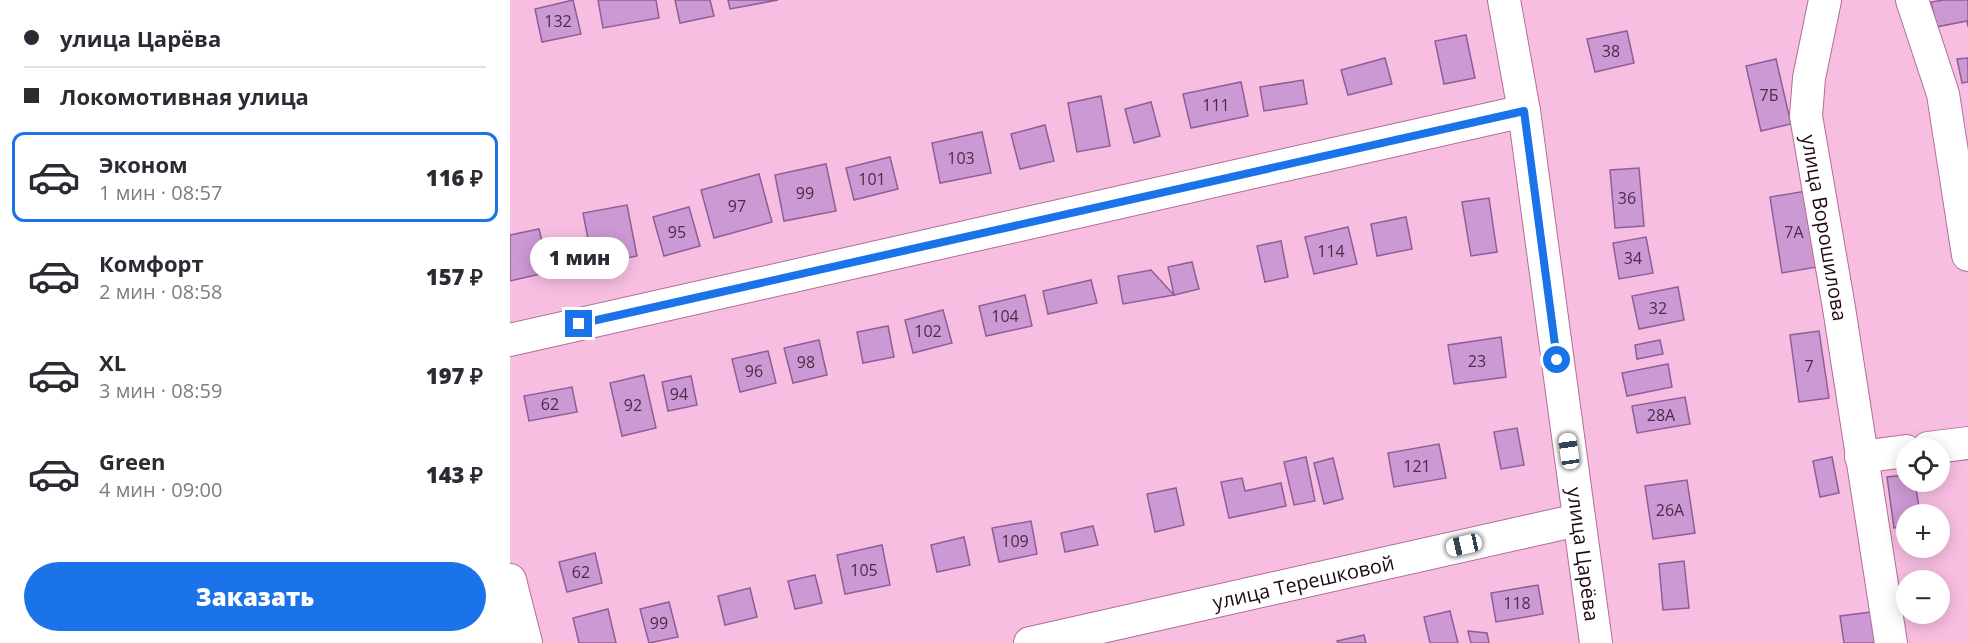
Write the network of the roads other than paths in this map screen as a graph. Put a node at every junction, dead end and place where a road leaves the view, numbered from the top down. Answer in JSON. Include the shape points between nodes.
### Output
{"nodes":[{"id":1,"x":1504,"y":0,"type":"edge"},
{"id":2,"x":1825,"y":0,"type":"edge"},
{"id":3,"x":1912,"y":0,"type":"edge"},
{"id":4,"x":1524,"y":111,"type":"junction"},
{"id":5,"x":1968,"y":255,"type":"edge"},
{"id":6,"x":510,"y":340,"type":"edge"},
{"id":7,"x":1968,"y":443,"type":"edge"},
{"id":8,"x":1950,"y":445,"type":"edge"},
{"id":9,"x":1896,"y":452,"type":"edge"},
{"id":10,"x":1861,"y":457,"type":"junction"},
{"id":11,"x":1578,"y":520,"type":"junction"},
{"id":12,"x":510,"y":580,"type":"edge"},
{"id":13,"x":526,"y":643,"type":"edge"},
{"id":14,"x":1030,"y":643,"type":"edge"},
{"id":15,"x":1596,"y":643,"type":"edge"},
{"id":16,"x":1891,"y":643,"type":"edge"}],
"edges":[{"from":1,"to":4,"type":"street","name":"улица Царёва"},
{"from":2,"to":10,"type":"street","name":"улица Ворошилова","via":[[1809,78],[1806,116]]},
{"from":3,"to":5,"type":"street","via":[[1942,94]]},
{"from":4,"to":6,"type":"street"},
{"from":4,"to":11,"type":"street","name":"улица Царёва"},
{"from":7,"to":8,"type":"street"},
{"from":9,"to":10,"type":"street"},
{"from":10,"to":16,"type":"street","name":"улица Ворошилова"},
{"from":11,"to":14,"type":"street","name":"улица Терешковой"},
{"from":11,"to":15,"type":"street","name":"улица Царёва"},
{"from":12,"to":13,"type":"street"}]}
